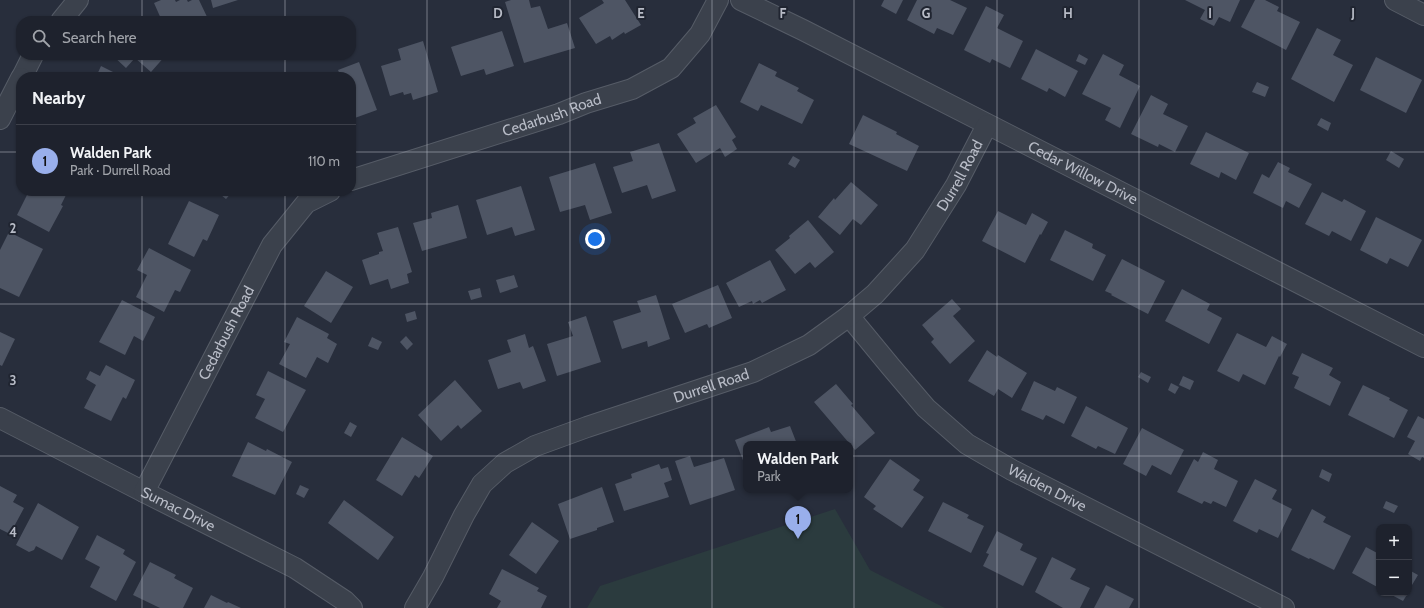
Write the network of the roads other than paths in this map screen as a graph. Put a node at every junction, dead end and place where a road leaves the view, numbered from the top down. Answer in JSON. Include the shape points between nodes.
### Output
{"nodes":[{"id":1,"x":78,"y":0,"type":"edge"},
{"id":2,"x":718,"y":0,"type":"edge"},
{"id":3,"x":741,"y":0,"type":"edge"},
{"id":4,"x":1395,"y":0,"type":"edge"},
{"id":5,"x":1424,"y":15,"type":"edge"},
{"id":6,"x":65,"y":16,"type":"edge"},
{"id":7,"x":30,"y":60,"type":"edge"},
{"id":8,"x":24,"y":72,"type":"edge"},
{"id":9,"x":16,"y":88,"type":"edge"},
{"id":10,"x":0,"y":119,"type":"edge"},
{"id":11,"x":987,"y":125,"type":"junction"},
{"id":12,"x":356,"y":178,"type":"edge"},
{"id":13,"x":320,"y":196,"type":"edge"},
{"id":14,"x":849,"y":316,"type":"junction"},
{"id":15,"x":1424,"y":347,"type":"edge"},
{"id":16,"x":0,"y":418,"type":"edge"},
{"id":17,"x":144,"y":492,"type":"junction"},
{"id":18,"x":352,"y":608,"type":"edge"},
{"id":19,"x":415,"y":608,"type":"edge"},
{"id":20,"x":1284,"y":608,"type":"edge"}],
"edges":[{"from":1,"to":6,"type":"street"},
{"from":2,"to":12,"type":"street","name":"Cedarbush Road","via":[[700,34],[671,68],[632,89]]},
{"from":3,"to":11,"type":"street","name":"Cedar Willow Drive"},
{"from":4,"to":5,"type":"street"},
{"from":7,"to":8,"type":"street"},
{"from":9,"to":10,"type":"street"},
{"from":11,"to":14,"type":"street","name":"Durrell Road","via":[[956,185],[916,250],[875,294]]},
{"from":11,"to":15,"type":"street","name":"Cedar Willow Drive"},
{"from":13,"to":17,"type":"street","name":"Cedarbush Road","via":[[306,203],[272,245]]},
{"from":14,"to":19,"type":"street","name":"Durrell Road","via":[[809,345],[753,372],[535,446],[505,463],[482,484]]},
{"from":14,"to":20,"type":"street","name":"Walden Drive","via":[[926,408],[967,444],[1012,470]]},
{"from":16,"to":17,"type":"street","name":"Sumac Drive"},
{"from":17,"to":18,"type":"street","name":"Sumac Drive","via":[[295,568]]}]}
